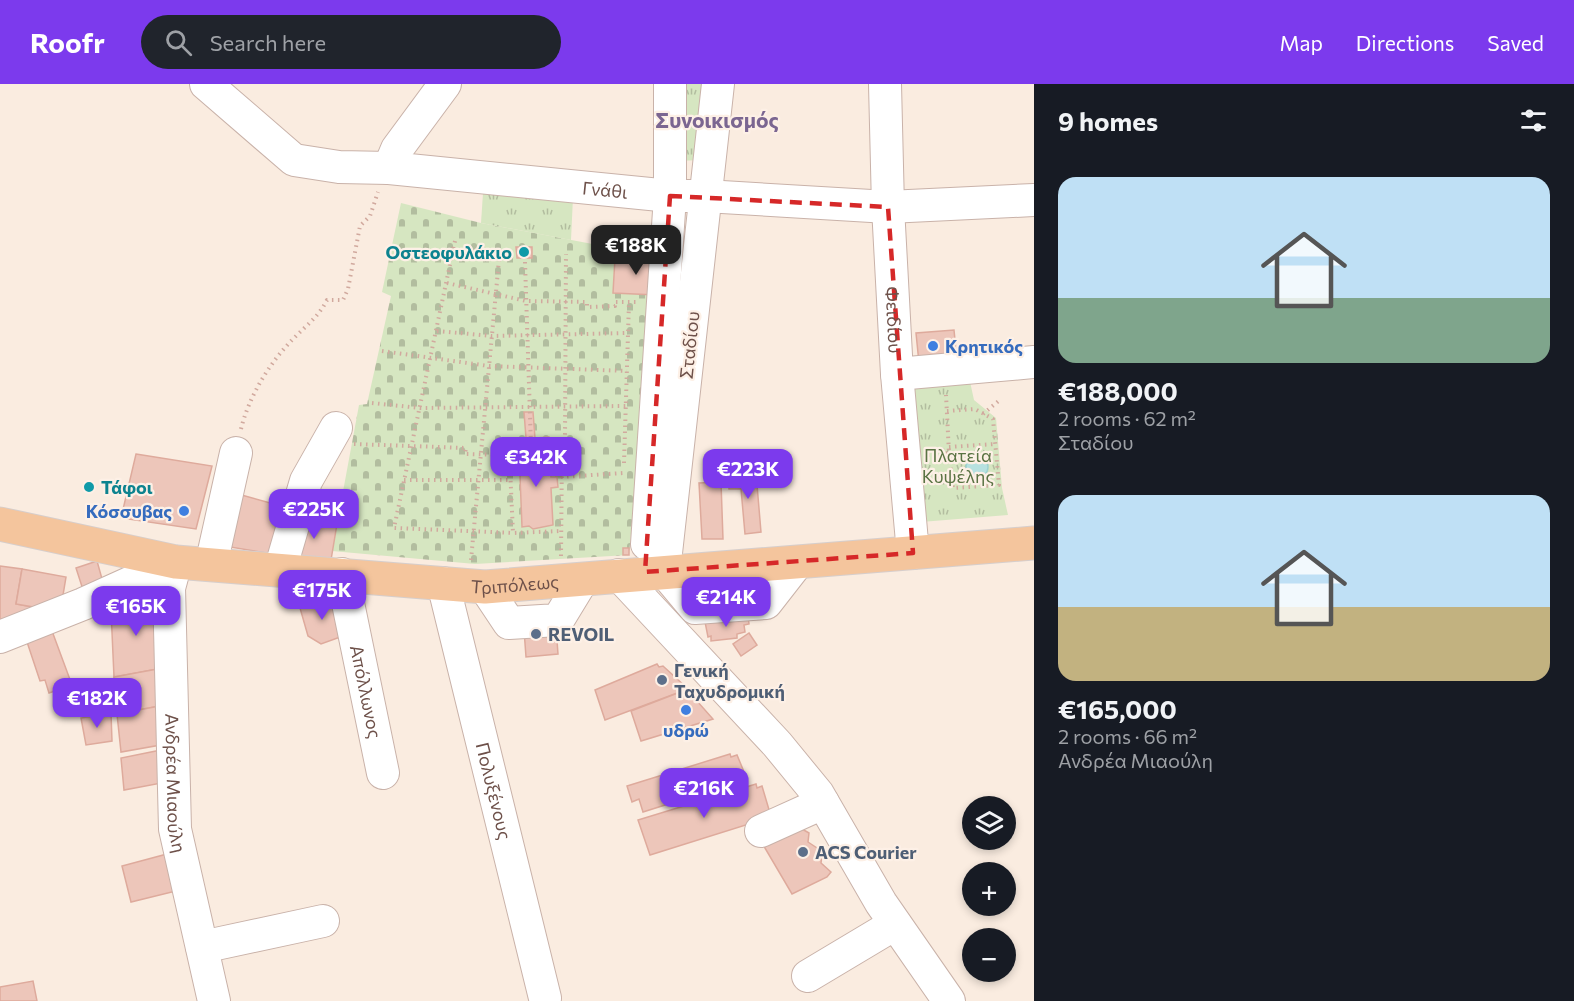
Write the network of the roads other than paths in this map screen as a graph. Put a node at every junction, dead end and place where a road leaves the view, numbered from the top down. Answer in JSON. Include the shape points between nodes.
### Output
{"nodes":[{"id":1,"x":206,"y":84,"type":"edge"},
{"id":2,"x":670,"y":84,"type":"edge"},
{"id":3,"x":718,"y":84,"type":"edge"},
{"id":4,"x":885,"y":84,"type":"edge"},
{"id":5,"x":439,"y":86,"type":"edge"},
{"id":6,"x":382,"y":168,"type":"junction"},
{"id":7,"x":669,"y":196,"type":"junction"},
{"id":8,"x":705,"y":196,"type":"junction"},
{"id":9,"x":1034,"y":200,"type":"edge"},
{"id":10,"x":888,"y":207,"type":"junction"},
{"id":11,"x":1034,"y":362,"type":"edge"},
{"id":12,"x":897,"y":374,"type":"junction"},
{"id":13,"x":344,"y":436,"type":"road end"},
{"id":14,"x":236,"y":453,"type":"road end"},
{"id":15,"x":0,"y":524,"type":"edge"},
{"id":16,"x":1034,"y":543,"type":"edge"},
{"id":17,"x":913,"y":553,"type":"junction"},
{"id":18,"x":176,"y":562,"type":"junction"},
{"id":19,"x":798,"y":562,"type":"junction"},
{"id":20,"x":211,"y":565,"type":"junction"},
{"id":21,"x":280,"y":570,"type":"junction"},
{"id":22,"x":643,"y":573,"type":"junction"},
{"id":23,"x":342,"y":574,"type":"junction"},
{"id":24,"x":466,"y":580,"type":"junction"},
{"id":25,"x":695,"y":608,"type":"junction"},
{"id":26,"x":672,"y":635,"type":"junction"},
{"id":27,"x":0,"y":637,"type":"edge"},
{"id":28,"x":383,"y":773,"type":"dead end"},
{"id":29,"x":823,"y":803,"type":"junction"},
{"id":30,"x":760,"y":831,"type":"dead end"},
{"id":31,"x":324,"y":921,"type":"dead end"},
{"id":32,"x":896,"y":924,"type":"junction"},
{"id":33,"x":202,"y":947,"type":"junction"},
{"id":34,"x":808,"y":976,"type":"dead end"},
{"id":35,"x":546,"y":998,"type":"dead end"},
{"id":36,"x":214,"y":1001,"type":"edge"},
{"id":37,"x":949,"y":1001,"type":"edge"}],
"edges":[{"from":1,"to":6,"type":"street","name":"Γνάθι","via":[[294,160]]},
{"from":2,"to":7,"type":"street","name":"Σταδίου"},
{"from":3,"to":8,"type":"street","name":"Σταδίου"},
{"from":4,"to":10,"type":"street","name":"Φειδίου"},
{"from":5,"to":6,"type":"street"},
{"from":6,"to":7,"type":"street","name":"Γνάθι"},
{"from":7,"to":8,"type":"street","name":"Γνάθι"},
{"from":7,"to":22,"type":"street","name":"Σταδίου"},
{"from":8,"to":10,"type":"street","name":"Γνάθι"},
{"from":8,"to":22,"type":"street","name":"Σταδίου"},
{"from":9,"to":10,"type":"street","name":"Γνάθι"},
{"from":10,"to":12,"type":"street","name":"Φειδίου"},
{"from":11,"to":12,"type":"street"},
{"from":12,"to":17,"type":"street","name":"Φειδίου"},
{"from":13,"to":21,"type":"street","via":[[306,481]]},
{"from":14,"to":20,"type":"street"},
{"from":15,"to":18,"type":"main road","name":"Τριπόλεως"},
{"from":16,"to":17,"type":"main road","name":"Τριπόλεως"},
{"from":17,"to":19,"type":"main road","name":"Τριπόλεως"},
{"from":18,"to":20,"type":"main road","name":"Τριπόλεως"},
{"from":18,"to":27,"type":"street"},
{"from":18,"to":33,"type":"street","name":"Ανδρέα Μιαούλη","via":[[169,588],[175,829]]},
{"from":19,"to":22,"type":"main road","name":"Τριπόλεως"},
{"from":19,"to":25,"type":"street","via":[[766,603]]},
{"from":20,"to":21,"type":"main road","name":"Τριπόλεως"},
{"from":21,"to":23,"type":"main road","name":"Τριπόλεως"},
{"from":22,"to":24,"type":"main road","name":"Τριπόλεως","via":[[572,571]]},
{"from":22,"to":25,"type":"street"},
{"from":22,"to":26,"type":"street"},
{"from":23,"to":24,"type":"main road","name":"Τριπόλεως"},
{"from":23,"to":28,"type":"street","name":"Απόλλωνος"},
{"from":24,"to":35,"type":"street","name":"Πολυξένους"},
{"from":25,"to":26,"type":"street"},
{"from":26,"to":29,"type":"street","via":[[777,744]]},
{"from":29,"to":30,"type":"street"},
{"from":29,"to":32,"type":"street"},
{"from":31,"to":33,"type":"street"},
{"from":32,"to":34,"type":"street"},
{"from":32,"to":37,"type":"street"},
{"from":33,"to":36,"type":"street","name":"Ανδρέα Μιαούλη"}]}
